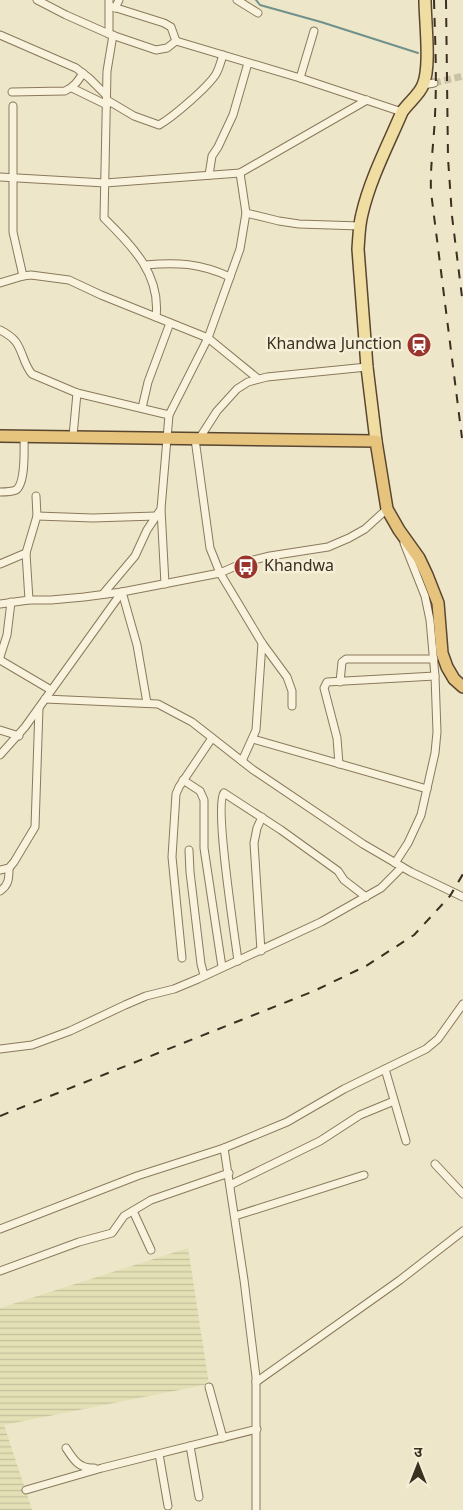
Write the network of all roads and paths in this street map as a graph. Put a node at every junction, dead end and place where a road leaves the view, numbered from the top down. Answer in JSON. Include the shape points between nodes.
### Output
{"nodes":[{"id":1,"x":36,"y":0,"type":"edge"},
{"id":2,"x":119,"y":0,"type":"edge"},
{"id":3,"x":236,"y":0,"type":"edge"},
{"id":4,"x":425,"y":0,"type":"edge"},
{"id":5,"x":111,"y":5,"type":"edge"},
{"id":6,"x":258,"y":13,"type":"dead end"},
{"id":7,"x":314,"y":31,"type":"dead end"},
{"id":8,"x":0,"y":35,"type":"edge"},
{"id":9,"x":111,"y":35,"type":"junction"},
{"id":10,"x":176,"y":41,"type":"junction"},
{"id":11,"x":223,"y":55,"type":"junction"},
{"id":12,"x":248,"y":63,"type":"junction"},
{"id":13,"x":83,"y":73,"type":"junction"},
{"id":14,"x":300,"y":78,"type":"junction"},
{"id":15,"x":72,"y":88,"type":"junction"},
{"id":16,"x":12,"y":92,"type":"dead end"},
{"id":17,"x":107,"y":100,"type":"junction"},
{"id":18,"x":367,"y":100,"type":"junction"},
{"id":19,"x":12,"y":106,"type":"dead end"},
{"id":20,"x":402,"y":112,"type":"junction"},
{"id":21,"x":240,"y":173,"type":"junction"},
{"id":22,"x":209,"y":175,"type":"junction"},
{"id":23,"x":12,"y":176,"type":"junction"},
{"id":24,"x":0,"y":177,"type":"edge"},
{"id":25,"x":105,"y":183,"type":"junction"},
{"id":26,"x":246,"y":212,"type":"junction"},
{"id":27,"x":360,"y":226,"type":"junction"},
{"id":28,"x":145,"y":265,"type":"junction"},
{"id":29,"x":23,"y":276,"type":"junction"},
{"id":30,"x":230,"y":278,"type":"junction"},
{"id":31,"x":0,"y":283,"type":"edge"},
{"id":32,"x":156,"y":317,"type":"junction"},
{"id":33,"x":170,"y":323,"type":"junction"},
{"id":34,"x":0,"y":330,"type":"edge"},
{"id":35,"x":208,"y":338,"type":"junction"},
{"id":36,"x":367,"y":366,"type":"junction"},
{"id":37,"x":256,"y":378,"type":"junction"},
{"id":38,"x":77,"y":393,"type":"junction"},
{"id":39,"x":142,"y":408,"type":"junction"},
{"id":40,"x":169,"y":416,"type":"junction"},
{"id":41,"x":0,"y":436,"type":"edge"},
{"id":42,"x":24,"y":436,"type":"junction"},
{"id":43,"x":73,"y":436,"type":"junction"},
{"id":44,"x":166,"y":439,"type":"junction"},
{"id":45,"x":197,"y":439,"type":"junction"},
{"id":46,"x":376,"y":441,"type":"junction"},
{"id":47,"x":0,"y":492,"type":"edge"},
{"id":48,"x":36,"y":496,"type":"dead end"},
{"id":49,"x":161,"y":509,"type":"junction"},
{"id":50,"x":387,"y":509,"type":"junction"},
{"id":51,"x":37,"y":516,"type":"junction"},
{"id":52,"x":156,"y":516,"type":"junction"},
{"id":53,"x":399,"y":530,"type":"junction"},
{"id":54,"x":26,"y":554,"type":"junction"},
{"id":55,"x":0,"y":564,"type":"edge"},
{"id":56,"x":220,"y":573,"type":"junction"},
{"id":57,"x":165,"y":584,"type":"junction"},
{"id":58,"x":122,"y":592,"type":"junction"},
{"id":59,"x":103,"y":594,"type":"junction"},
{"id":60,"x":29,"y":600,"type":"junction"},
{"id":61,"x":11,"y":602,"type":"junction"},
{"id":62,"x":0,"y":604,"type":"edge"},
{"id":63,"x":262,"y":644,"type":"junction"},
{"id":64,"x":0,"y":658,"type":"edge"},
{"id":65,"x":434,"y":659,"type":"junction"},
{"id":66,"x":435,"y":676,"type":"junction"},
{"id":67,"x":340,"y":682,"type":"junction"},
{"id":68,"x":459,"y":683,"type":"edge"},
{"id":69,"x":51,"y":690,"type":"junction"},
{"id":70,"x":45,"y":699,"type":"junction"},
{"id":71,"x":147,"y":703,"type":"junction"},
{"id":72,"x":292,"y":706,"type":"dead end"},
{"id":73,"x":39,"y":708,"type":"junction"},
{"id":74,"x":0,"y":730,"type":"edge"},
{"id":75,"x":19,"y":736,"type":"junction"},
{"id":76,"x":212,"y":738,"type":"junction"},
{"id":77,"x":253,"y":739,"type":"junction"},
{"id":78,"x":0,"y":755,"type":"edge"},
{"id":79,"x":242,"y":761,"type":"junction"},
{"id":80,"x":339,"y":764,"type":"junction"},
{"id":81,"x":183,"y":780,"type":"junction"},
{"id":82,"x":427,"y":789,"type":"junction"},
{"id":83,"x":262,"y":817,"type":"junction"},
{"id":84,"x":189,"y":850,"type":"dead end"},
{"id":85,"x":395,"y":863,"type":"junction"},
{"id":86,"x":402,"y":867,"type":"junction"},
{"id":87,"x":9,"y":868,"type":"junction"},
{"id":88,"x":0,"y":870,"type":"edge"},
{"id":89,"x":0,"y":891,"type":"edge"},
{"id":90,"x":366,"y":897,"type":"junction"},
{"id":91,"x":463,"y":897,"type":"edge"},
{"id":92,"x":260,"y":951,"type":"junction"},
{"id":93,"x":182,"y":958,"type":"dead end"},
{"id":94,"x":238,"y":960,"type":"junction"},
{"id":95,"x":222,"y":967,"type":"junction"},
{"id":96,"x":204,"y":975,"type":"junction"},
{"id":97,"x":463,"y":1004,"type":"edge"},
{"id":98,"x":0,"y":1049,"type":"edge"},
{"id":99,"x":385,"y":1069,"type":"junction"},
{"id":100,"x":394,"y":1101,"type":"junction"},
{"id":101,"x":406,"y":1141,"type":"dead end"},
{"id":102,"x":224,"y":1148,"type":"junction"},
{"id":103,"x":436,"y":1164,"type":"dead end"},
{"id":104,"x":229,"y":1173,"type":"junction"},
{"id":105,"x":364,"y":1174,"type":"dead end"},
{"id":106,"x":230,"y":1185,"type":"junction"},
{"id":107,"x":463,"y":1194,"type":"edge"},
{"id":108,"x":133,"y":1211,"type":"junction"},
{"id":109,"x":235,"y":1216,"type":"junction"},
{"id":110,"x":0,"y":1229,"type":"edge"},
{"id":111,"x":463,"y":1231,"type":"edge"},
{"id":112,"x":150,"y":1250,"type":"dead end"},
{"id":113,"x":0,"y":1271,"type":"edge"},
{"id":114,"x":256,"y":1382,"type":"junction"},
{"id":115,"x":209,"y":1386,"type":"dead end"},
{"id":116,"x":257,"y":1429,"type":"junction"},
{"id":117,"x":223,"y":1438,"type":"junction"},
{"id":118,"x":190,"y":1446,"type":"junction"},
{"id":119,"x":66,"y":1448,"type":"dead end"},
{"id":120,"x":159,"y":1454,"type":"junction"},
{"id":121,"x":102,"y":1468,"type":"junction"},
{"id":122,"x":26,"y":1490,"type":"dead end"},
{"id":123,"x":199,"y":1497,"type":"dead end"},
{"id":124,"x":168,"y":1506,"type":"dead end"},
{"id":125,"x":256,"y":1510,"type":"edge"}],
"edges":[{"from":1,"to":9,"type":"street"},
{"from":2,"to":5,"type":"street"},
{"from":3,"to":6,"type":"street"},
{"from":4,"to":20,"type":"main road","via":[[426,76],[429,84]]},
{"from":5,"to":9,"type":"street"},
{"from":5,"to":10,"type":"street","via":[[164,22],[171,27]]},
{"from":7,"to":14,"type":"street"},
{"from":8,"to":13,"type":"street"},
{"from":9,"to":10,"type":"street","via":[[156,50],[167,48]]},
{"from":9,"to":17,"type":"street"},
{"from":10,"to":11,"type":"street"},
{"from":11,"to":12,"type":"street"},
{"from":11,"to":17,"type":"street","via":[[207,86],[159,125],[134,116]]},
{"from":12,"to":14,"type":"street"},
{"from":12,"to":22,"type":"street","via":[[233,115],[212,156]]},
{"from":13,"to":15,"type":"street"},
{"from":13,"to":17,"type":"street"},
{"from":14,"to":18,"type":"street"},
{"from":15,"to":16,"type":"street","via":[[50,93]]},
{"from":15,"to":17,"type":"street"},
{"from":17,"to":25,"type":"street"},
{"from":18,"to":20,"type":"street"},
{"from":18,"to":21,"type":"street"},
{"from":19,"to":23,"type":"street"},
{"from":20,"to":27,"type":"main road","via":[[371,187]]},
{"from":21,"to":22,"type":"street"},
{"from":21,"to":26,"type":"street"},
{"from":22,"to":25,"type":"street"},
{"from":23,"to":24,"type":"street"},
{"from":23,"to":25,"type":"street"},
{"from":23,"to":29,"type":"street","via":[[13,232]]},
{"from":25,"to":28,"type":"street","via":[[104,218]]},
{"from":26,"to":27,"type":"street","via":[[289,222]]},
{"from":26,"to":30,"type":"street","via":[[240,249]]},
{"from":27,"to":36,"type":"main road","via":[[358,249]]},
{"from":28,"to":30,"type":"street","via":[[185,263]]},
{"from":28,"to":32,"type":"street","via":[[156,294]]},
{"from":29,"to":31,"type":"street"},
{"from":29,"to":32,"type":"street","via":[[69,280]]},
{"from":30,"to":35,"type":"street"},
{"from":32,"to":33,"type":"street"},
{"from":33,"to":35,"type":"street"},
{"from":33,"to":39,"type":"street"},
{"from":34,"to":38,"type":"street","via":[[17,344],[32,374]]},
{"from":35,"to":37,"type":"street"},
{"from":35,"to":40,"type":"street"},
{"from":36,"to":37,"type":"street"},
{"from":36,"to":46,"type":"main road"},
{"from":37,"to":45,"type":"street","via":[[227,399]]},
{"from":38,"to":39,"type":"street"},
{"from":38,"to":43,"type":"street"},
{"from":39,"to":40,"type":"street"},
{"from":40,"to":44,"type":"street"},
{"from":41,"to":42,"type":"highway"},
{"from":42,"to":43,"type":"highway"},
{"from":42,"to":47,"type":"street","via":[[20,485],[16,490]]},
{"from":43,"to":44,"type":"highway"},
{"from":44,"to":45,"type":"highway"},
{"from":44,"to":49,"type":"street"},
{"from":45,"to":46,"type":"highway"},
{"from":45,"to":56,"type":"street","via":[[210,548]]},
{"from":46,"to":50,"type":"highway"},
{"from":48,"to":51,"type":"street"},
{"from":49,"to":52,"type":"street"},
{"from":49,"to":57,"type":"street"},
{"from":50,"to":53,"type":"highway"},
{"from":50,"to":56,"type":"street","via":[[365,529],[328,547],[245,562]]},
{"from":51,"to":52,"type":"street"},
{"from":51,"to":54,"type":"street"},
{"from":52,"to":59,"type":"street","via":[[135,556]]},
{"from":53,"to":65,"type":"street","via":[[425,596]]},
{"from":53,"to":68,"type":"highway","via":[[420,558],[438,603],[442,653],[447,667]]},
{"from":54,"to":55,"type":"street"},
{"from":54,"to":60,"type":"street"},
{"from":56,"to":57,"type":"street"},
{"from":56,"to":63,"type":"street"},
{"from":57,"to":58,"type":"street"},
{"from":58,"to":59,"type":"street"},
{"from":58,"to":69,"type":"street"},
{"from":58,"to":71,"type":"street","via":[[133,626]]},
{"from":59,"to":60,"type":"street"},
{"from":60,"to":61,"type":"street"},
{"from":61,"to":62,"type":"street"},
{"from":61,"to":64,"type":"street"},
{"from":63,"to":72,"type":"street","via":[[290,684]]},
{"from":63,"to":77,"type":"street","via":[[258,716]]},
{"from":64,"to":69,"type":"street"},
{"from":65,"to":66,"type":"street"},
{"from":65,"to":67,"type":"street","via":[[346,659],[342,662]]},
{"from":66,"to":67,"type":"street"},
{"from":66,"to":82,"type":"street","via":[[437,732]]},
{"from":67,"to":80,"type":"street","via":[[327,682],[324,688],[337,738]]},
{"from":69,"to":70,"type":"street"},
{"from":70,"to":71,"type":"street"},
{"from":70,"to":73,"type":"street"},
{"from":71,"to":76,"type":"street","via":[[172,710]]},
{"from":73,"to":75,"type":"street"},
{"from":73,"to":87,"type":"street","via":[[35,823]]},
{"from":74,"to":75,"type":"street"},
{"from":75,"to":78,"type":"street"},
{"from":76,"to":79,"type":"street"},
{"from":76,"to":81,"type":"street"},
{"from":77,"to":79,"type":"street"},
{"from":77,"to":80,"type":"street"},
{"from":79,"to":85,"type":"street"},
{"from":80,"to":82,"type":"street"},
{"from":81,"to":93,"type":"street","via":[[176,794],[172,856]]},
{"from":81,"to":95,"type":"street","via":[[200,792],[204,800],[204,848]]},
{"from":82,"to":85,"type":"street","via":[[421,815]]},
{"from":83,"to":90,"type":"street","via":[[338,871],[344,880]]},
{"from":83,"to":92,"type":"street","via":[[254,843]]},
{"from":83,"to":94,"type":"street","via":[[227,794],[222,795],[221,823]]},
{"from":84,"to":96,"type":"street"},
{"from":85,"to":86,"type":"street"},
{"from":86,"to":90,"type":"street","via":[[381,888]]},
{"from":86,"to":91,"type":"street"},
{"from":87,"to":88,"type":"street"},
{"from":87,"to":89,"type":"street","via":[[9,881]]},
{"from":90,"to":92,"type":"street"},
{"from":92,"to":94,"type":"street"},
{"from":94,"to":95,"type":"street"},
{"from":95,"to":96,"type":"street"},
{"from":96,"to":98,"type":"street","via":[[32,1045]]},
{"from":97,"to":99,"type":"street","via":[[438,1039],[426,1049]]},
{"from":99,"to":100,"type":"street"},
{"from":99,"to":102,"type":"street","via":[[287,1122]]},
{"from":100,"to":101,"type":"street"},
{"from":100,"to":106,"type":"street","via":[[360,1115],[320,1141]]},
{"from":102,"to":104,"type":"street"},
{"from":102,"to":110,"type":"street","via":[[138,1176]]},
{"from":103,"to":107,"type":"street"},
{"from":104,"to":106,"type":"street"},
{"from":104,"to":108,"type":"street","via":[[151,1200]]},
{"from":105,"to":109,"type":"street"},
{"from":106,"to":109,"type":"street"},
{"from":108,"to":112,"type":"street"},
{"from":108,"to":113,"type":"street","via":[[124,1216],[112,1233]]},
{"from":109,"to":114,"type":"street"},
{"from":111,"to":114,"type":"street"},
{"from":114,"to":116,"type":"street"},
{"from":115,"to":117,"type":"street"},
{"from":116,"to":117,"type":"street"},
{"from":116,"to":125,"type":"street"},
{"from":117,"to":118,"type":"street"},
{"from":118,"to":120,"type":"street"},
{"from":118,"to":123,"type":"street"},
{"from":119,"to":121,"type":"street","via":[[76,1463],[86,1469]]},
{"from":120,"to":121,"type":"street"},
{"from":120,"to":124,"type":"street"},
{"from":121,"to":122,"type":"street"}]}
